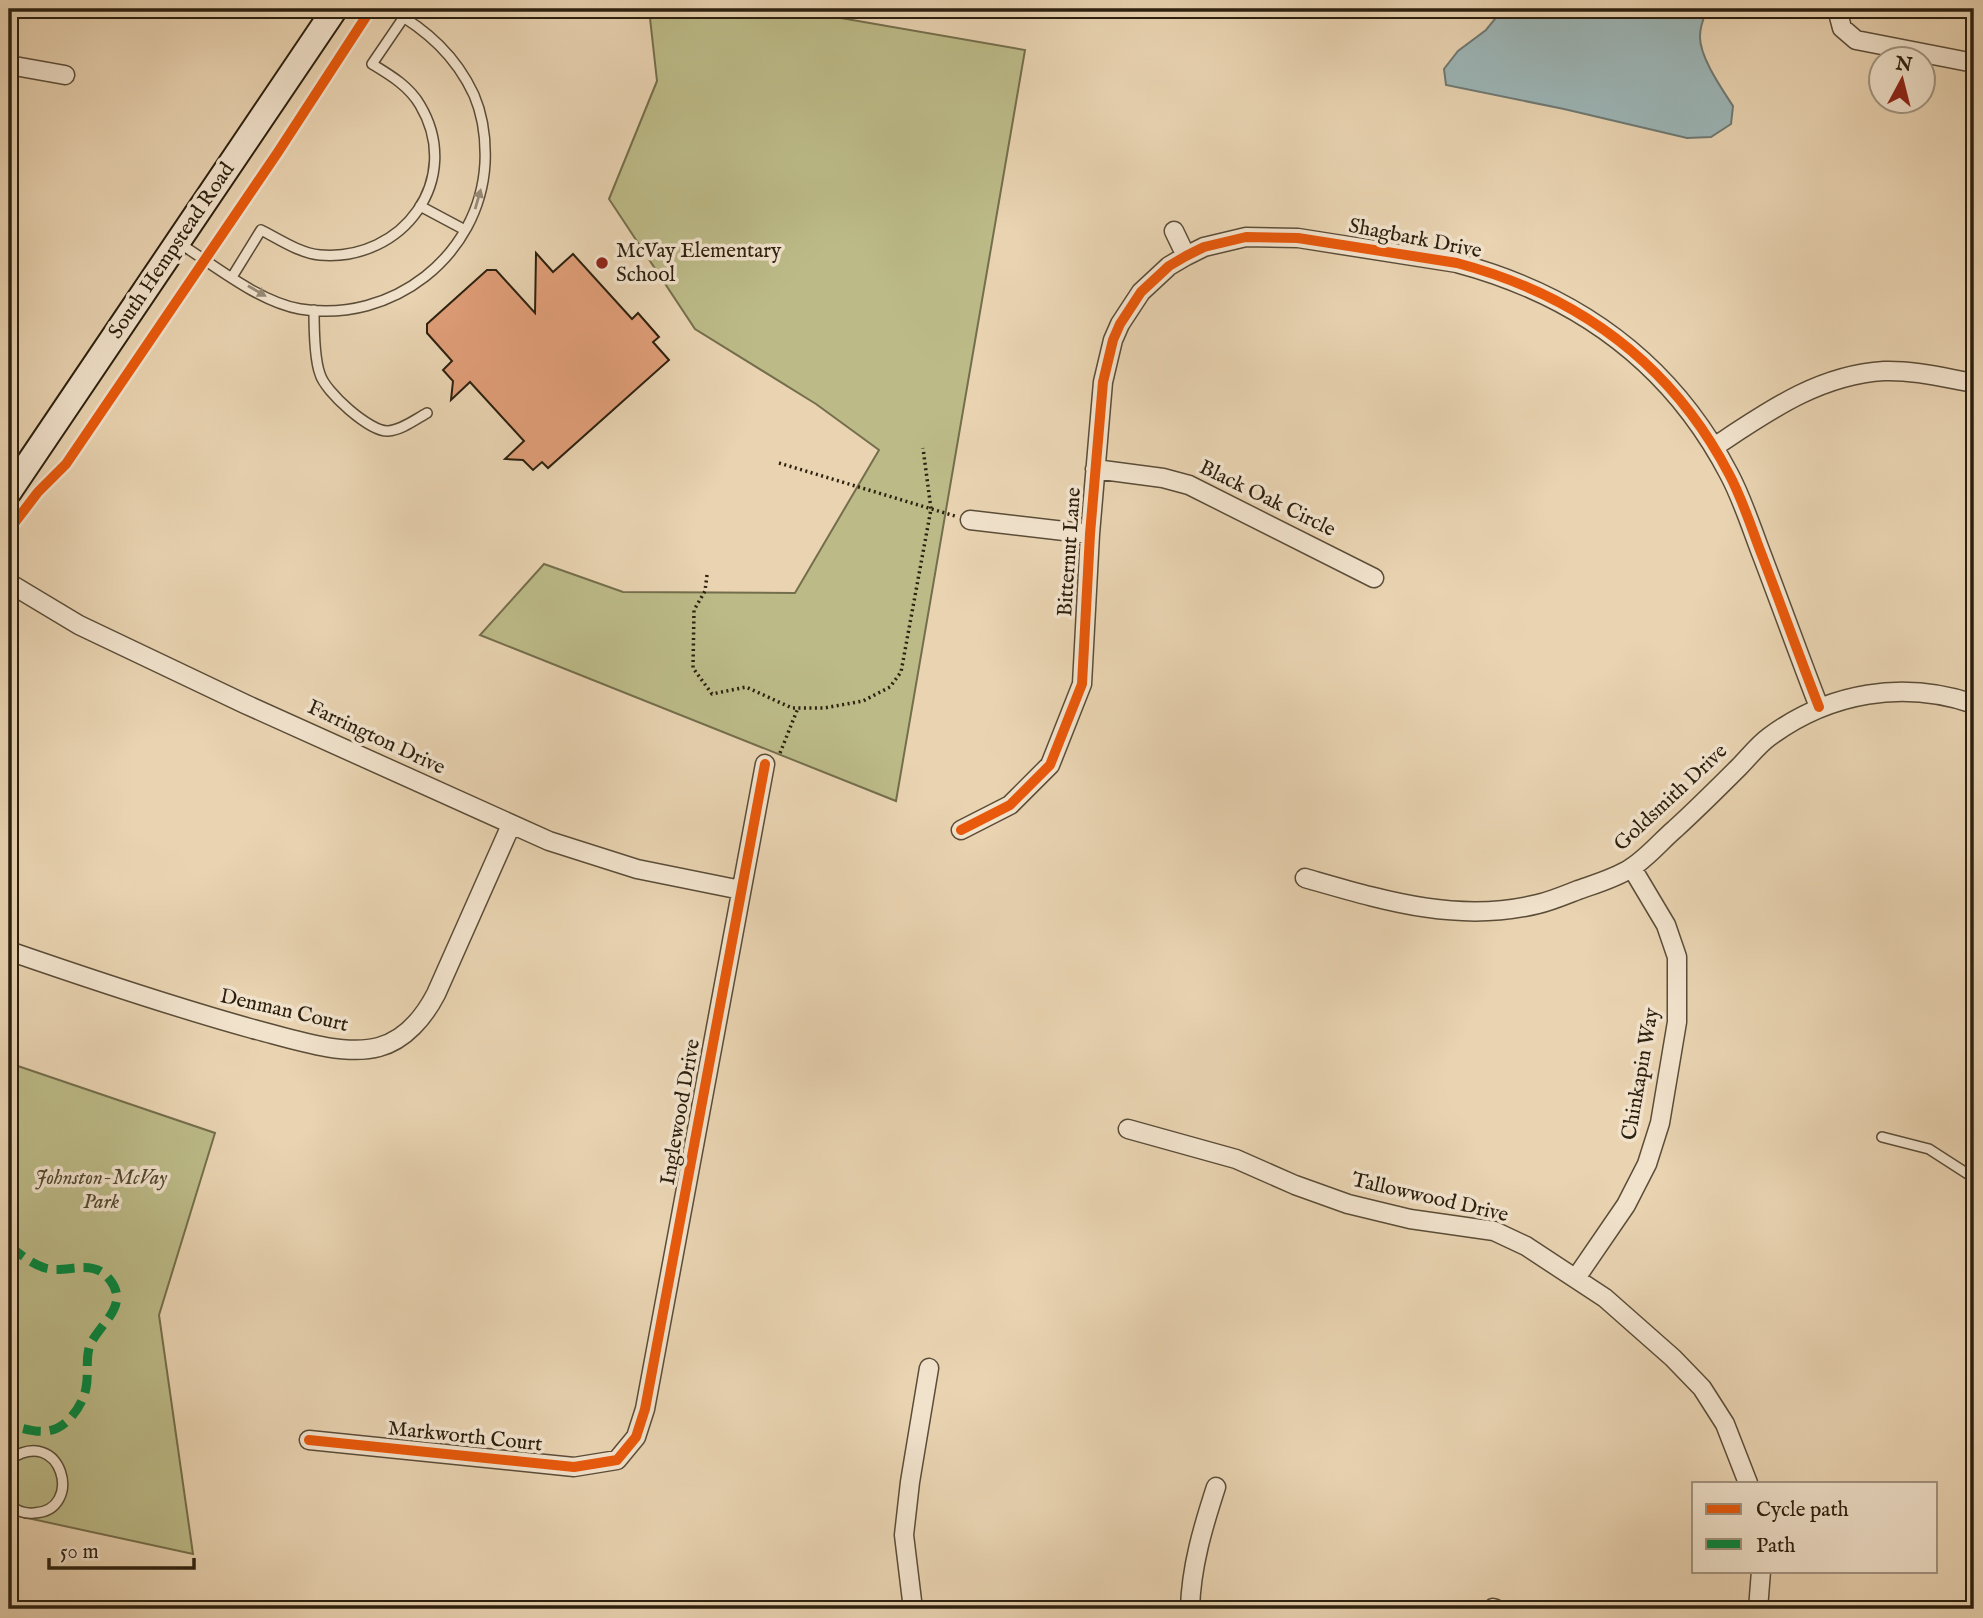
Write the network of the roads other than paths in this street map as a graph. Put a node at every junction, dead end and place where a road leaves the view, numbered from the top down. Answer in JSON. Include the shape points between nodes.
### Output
{"nodes":[{"id":1,"x":335,"y":9,"type":"edge"},
{"id":2,"x":390,"y":9,"type":"edge"},
{"id":3,"x":1837,"y":9,"type":"edge"},
{"id":4,"x":404,"y":17,"type":"junction"},
{"id":5,"x":1974,"y":63,"type":"edge"},
{"id":6,"x":9,"y":65,"type":"edge"},
{"id":7,"x":65,"y":75,"type":"dead end"},
{"id":8,"x":420,"y":206,"type":"junction"},
{"id":9,"x":465,"y":230,"type":"junction"},
{"id":10,"x":1174,"y":231,"type":"dead end"},
{"id":11,"x":178,"y":242,"type":"junction"},
{"id":12,"x":1186,"y":256,"type":"junction"},
{"id":13,"x":232,"y":277,"type":"junction"},
{"id":14,"x":314,"y":310,"type":"junction"},
{"id":15,"x":1974,"y":383,"type":"edge"},
{"id":16,"x":427,"y":413,"type":"dead end"},
{"id":17,"x":1714,"y":447,"type":"junction"},
{"id":18,"x":1095,"y":469,"type":"junction"},
{"id":19,"x":9,"y":492,"type":"edge"},
{"id":20,"x":970,"y":520,"type":"road end"},
{"id":21,"x":1090,"y":534,"type":"junction"},
{"id":22,"x":1374,"y":578,"type":"dead end"},
{"id":23,"x":9,"y":583,"type":"edge"},
{"id":24,"x":1974,"y":704,"type":"edge"},
{"id":25,"x":1819,"y":707,"type":"junction"},
{"id":26,"x":765,"y":764,"type":"road end"},
{"id":27,"x":510,"y":825,"type":"junction"},
{"id":28,"x":961,"y":830,"type":"dead end"},
{"id":29,"x":1632,"y":868,"type":"junction"},
{"id":30,"x":1305,"y":878,"type":"dead end"},
{"id":31,"x":741,"y":890,"type":"junction"},
{"id":32,"x":9,"y":951,"type":"edge"},
{"id":33,"x":1128,"y":1129,"type":"dead end"},
{"id":34,"x":1881,"y":1137,"type":"dead end"},
{"id":35,"x":1974,"y":1178,"type":"edge"},
{"id":36,"x":1576,"y":1278,"type":"junction"},
{"id":37,"x":929,"y":1368,"type":"dead end"},
{"id":38,"x":309,"y":1440,"type":"dead end"},
{"id":39,"x":9,"y":1460,"type":"edge"},
{"id":40,"x":617,"y":1460,"type":"joint"},
{"id":41,"x":1748,"y":1482,"type":"edge"},
{"id":42,"x":1216,"y":1487,"type":"dead end"},
{"id":43,"x":9,"y":1504,"type":"edge"},
{"id":44,"x":1761,"y":1572,"type":"edge"},
{"id":45,"x":913,"y":1609,"type":"edge"},
{"id":46,"x":1190,"y":1609,"type":"edge"},
{"id":47,"x":1758,"y":1609,"type":"edge"}],
"edges":[{"from":1,"to":11,"type":"street","name":"South Hempstead Road"},
{"from":2,"to":4,"type":"lane"},
{"from":3,"to":5,"type":"street","via":[[1842,28],[1856,40]]},
{"from":4,"to":8,"type":"lane","via":[[372,64],[398,80],[420,105],[432,135],[434,167]]},
{"from":9,"to":4,"type":"lane","one_way":true,"via":[[484,174],[485,147],[475,97],[448,53]]},
{"from":6,"to":7,"type":"street"},
{"from":8,"to":9,"type":"lane"},
{"from":8,"to":13,"type":"lane","via":[[407,226],[381,245],[349,255],[317,255],[261,230]]},
{"from":9,"to":14,"type":"lane","via":[[441,264],[400,295],[349,309]]},
{"from":10,"to":12,"type":"street"},
{"from":11,"to":13,"type":"lane"},
{"from":11,"to":19,"type":"street","name":"South Hempstead Road"},
{"from":12,"to":17,"type":"street","name":"Shagbark Drive","via":[[1246,237],[1298,238],[1457,263],[1510,279],[1569,306],[1634,352],[1689,410]]},
{"from":12,"to":18,"type":"street","name":"Bitternut Lane","via":[[1154,278],[1119,324],[1103,382]]},
{"from":13,"to":14,"type":"lane","one_way":true,"via":[[274,301]]},
{"from":14,"to":16,"type":"lane","via":[[320,376],[339,400],[364,422],[387,431]]},
{"from":15,"to":17,"type":"street","via":[[1885,371],[1844,376],[1804,391]]},
{"from":17,"to":25,"type":"street","name":"Shagbark Drive","via":[[1731,477]]},
{"from":18,"to":21,"type":"street","name":"Bitternut Lane"},
{"from":18,"to":22,"type":"street","name":"Black Oak Circle","via":[[1189,485]]},
{"from":20,"to":21,"type":"street"},
{"from":21,"to":28,"type":"street","name":"Bitternut Lane","via":[[1082,684],[1049,765],[1010,805]]},
{"from":23,"to":27,"type":"street","name":"Farrington Drive","via":[[79,625]]},
{"from":24,"to":25,"type":"street","name":"Goldsmith Drive","via":[[1954,697],[1884,691]]},
{"from":25,"to":29,"type":"street","name":"Goldsmith Drive","via":[[1769,738]]},
{"from":26,"to":31,"type":"street","name":"Inglewood Drive"},
{"from":27,"to":31,"type":"street","name":"Farrington Drive","via":[[637,869]]},
{"from":27,"to":32,"type":"street","name":"Denman Court","via":[[425,1016],[380,1047],[350,1050],[285,1037],[181,1009]]},
{"from":29,"to":30,"type":"street","name":"Goldsmith Drive","via":[[1539,904],[1505,910],[1448,911],[1391,903]]},
{"from":29,"to":36,"type":"street","name":"Chinkapin Way","via":[[1666,925],[1677,957],[1677,1022],[1660,1123],[1647,1164],[1626,1205]]},
{"from":31,"to":40,"type":"street","name":"Inglewood Drive","via":[[645,1409],[636,1437]]},
{"from":33,"to":36,"type":"street","name":"Tallowwood Drive","via":[[1236,1158],[1348,1204],[1494,1231]]},
{"from":34,"to":35,"type":"lane","via":[[1929,1149]]},
{"from":36,"to":41,"type":"street","name":"Tallowwood Drive","via":[[1605,1298],[1702,1388],[1726,1424]]},
{"from":37,"to":45,"type":"street","via":[[904,1535]]},
{"from":38,"to":40,"type":"street","name":"Markworth Court","via":[[566,1466]]},
{"from":39,"to":43,"type":"lane","via":[[20,1452],[46,1454],[56,1462],[63,1487],[49,1509],[37,1514],[23,1513]]},
{"from":42,"to":46,"type":"street","via":[[1191,1584]]},
{"from":44,"to":47,"type":"street"}]}
